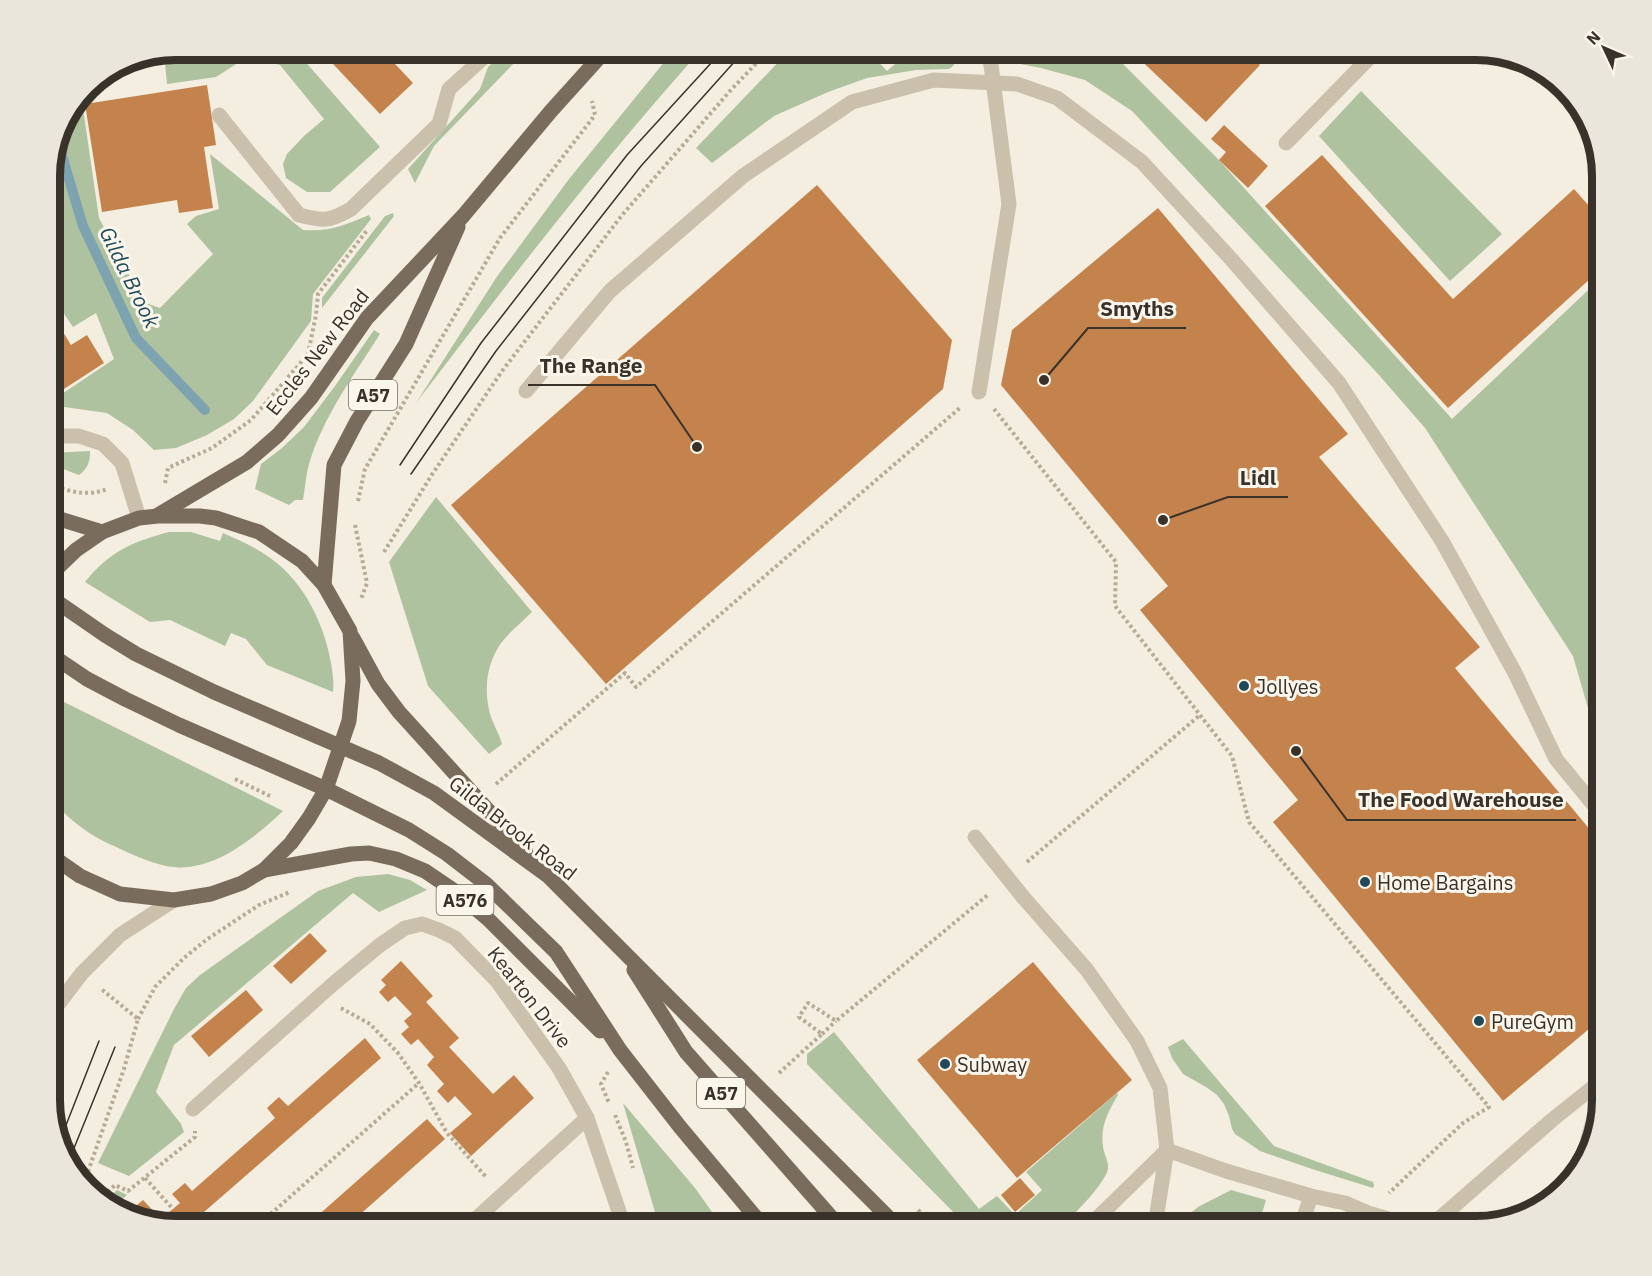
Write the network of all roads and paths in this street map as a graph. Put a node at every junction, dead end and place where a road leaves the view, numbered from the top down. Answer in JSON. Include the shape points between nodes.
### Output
{"nodes":[{"id":1,"x":481,"y":60,"type":"edge"},
{"id":2,"x":596,"y":60,"type":"edge"},
{"id":3,"x":759,"y":60,"type":"edge"},
{"id":4,"x":989,"y":60,"type":"edge"},
{"id":5,"x":1367,"y":60,"type":"edge"},
{"id":6,"x":587,"y":70,"type":"junction"},
{"id":7,"x":994,"y":83,"type":"junction"},
{"id":8,"x":219,"y":115,"type":"dead end"},
{"id":9,"x":1286,"y":143,"type":"dead end"},
{"id":10,"x":370,"y":190,"type":"junction"},
{"id":11,"x":463,"y":216,"type":"junction"},
{"id":12,"x":526,"y":391,"type":"dead end"},
{"id":13,"x":980,"y":392,"type":"junction"},
{"id":14,"x":60,"y":436,"type":"edge"},
{"id":15,"x":128,"y":481,"type":"junction"},
{"id":16,"x":60,"y":488,"type":"edge"},
{"id":17,"x":356,"y":510,"type":"dead end"},
{"id":18,"x":158,"y":516,"type":"junction"},
{"id":19,"x":140,"y":518,"type":"junction"},
{"id":20,"x":60,"y":519,"type":"edge"},
{"id":21,"x":354,"y":520,"type":"dead end"},
{"id":22,"x":102,"y":532,"type":"junction"},
{"id":23,"x":384,"y":552,"type":"dead end"},
{"id":24,"x":60,"y":565,"type":"edge"},
{"id":25,"x":324,"y":585,"type":"junction"},
{"id":26,"x":60,"y":604,"type":"edge"},
{"id":27,"x":350,"y":631,"type":"junction"},
{"id":28,"x":60,"y":661,"type":"edge"},
{"id":29,"x":1200,"y":715,"type":"junction"},
{"id":30,"x":342,"y":747,"type":"junction"},
{"id":31,"x":326,"y":789,"type":"junction"},
{"id":32,"x":478,"y":800,"type":"junction"},
{"id":33,"x":1592,"y":803,"type":"edge"},
{"id":34,"x":975,"y":837,"type":"dead end"},
{"id":35,"x":60,"y":862,"type":"edge"},
{"id":36,"x":264,"y":870,"type":"junction"},
{"id":37,"x":548,"y":876,"type":"junction"},
{"id":38,"x":1008,"y":878,"type":"junction"},
{"id":39,"x":300,"y":888,"type":"dead end"},
{"id":40,"x":174,"y":900,"type":"junction"},
{"id":41,"x":619,"y":948,"type":"junction"},
{"id":42,"x":82,"y":973,"type":"junction"},
{"id":43,"x":320,"y":995,"type":"junction"},
{"id":44,"x":60,"y":1003,"type":"edge"},
{"id":45,"x":138,"y":1019,"type":"junction"},
{"id":46,"x":836,"y":1021,"type":"junction"},
{"id":47,"x":822,"y":1034,"type":"junction"},
{"id":48,"x":620,"y":1050,"type":"junction"},
{"id":49,"x":419,"y":1083,"type":"junction"},
{"id":50,"x":1592,"y":1088,"type":"edge"},
{"id":51,"x":761,"y":1090,"type":"junction"},
{"id":52,"x":610,"y":1103,"type":"dead end"},
{"id":53,"x":193,"y":1109,"type":"joint"},
{"id":54,"x":614,"y":1113,"type":"dead end"},
{"id":55,"x":587,"y":1118,"type":"junction"},
{"id":56,"x":1167,"y":1150,"type":"junction"},
{"id":57,"x":634,"y":1174,"type":"dead end"},
{"id":58,"x":87,"y":1175,"type":"edge"},
{"id":59,"x":145,"y":1178,"type":"junction"},
{"id":60,"x":106,"y":1193,"type":"edge"},
{"id":61,"x":735,"y":1194,"type":"junction"},
{"id":62,"x":502,"y":1195,"type":"junction"},
{"id":63,"x":1311,"y":1196,"type":"junction"},
{"id":64,"x":173,"y":1209,"type":"dead end"},
{"id":65,"x":1368,"y":1213,"type":"junction"},
{"id":66,"x":269,"y":1216,"type":"edge"},
{"id":67,"x":480,"y":1216,"type":"edge"},
{"id":68,"x":620,"y":1216,"type":"edge"},
{"id":69,"x":749,"y":1216,"type":"edge"},
{"id":70,"x":754,"y":1216,"type":"edge"},
{"id":71,"x":829,"y":1216,"type":"edge"},
{"id":72,"x":886,"y":1216,"type":"edge"},
{"id":73,"x":1100,"y":1216,"type":"edge"},
{"id":74,"x":1156,"y":1216,"type":"edge"},
{"id":75,"x":1305,"y":1216,"type":"edge"},
{"id":76,"x":1377,"y":1216,"type":"edge"},
{"id":77,"x":1443,"y":1216,"type":"edge"}],
"edges":[{"from":1,"to":10,"type":"street","via":[[449,89],[439,124]]},
{"from":2,"to":6,"type":"main road","name":"Eccles New Road","number":"A57"},
{"from":3,"to":23,"type":"path","via":[[623,214],[502,371]]},
{"from":4,"to":7,"type":"street"},
{"from":5,"to":9,"type":"street"},
{"from":6,"to":11,"type":"main road","name":"Eccles New Road","number":"A57"},
{"from":6,"to":17,"type":"path","via":[[595,115],[500,238],[365,469]]},
{"from":7,"to":12,"type":"street","via":[[934,80],[852,102],[743,176],[610,291]]},
{"from":7,"to":13,"type":"street","via":[[1009,204]]},
{"from":7,"to":33,"type":"street","via":[[1017,84],[1057,98],[1143,162],[1339,382],[1442,541],[1515,673],[1556,759]]},
{"from":8,"to":10,"type":"street","via":[[299,215],[319,220],[336,218]]},
{"from":10,"to":18,"type":"path","via":[[377,217],[318,294],[308,354],[251,420],[212,448],[168,468]]},
{"from":11,"to":18,"type":"main road","name":"Eccles New Road","number":"A57","via":[[367,318],[311,398],[279,435],[247,462]]},
{"from":11,"to":25,"type":"main road","name":"Eccles New Road","number":"A57","via":[[406,344],[334,465]]},
{"from":13,"to":29,"type":"path","via":[[1116,562],[1115,606]]},
{"from":13,"to":32,"type":"path","via":[[636,687],[625,673]]},
{"from":14,"to":15,"type":"street","via":[[79,436],[103,444],[122,463]]},
{"from":15,"to":16,"type":"path","via":[[98,493]]},
{"from":15,"to":19,"type":"street"},
{"from":18,"to":19,"type":"main road"},
{"from":18,"to":25,"type":"main road","via":[[216,518],[259,532],[302,561]]},
{"from":19,"to":22,"type":"main road"},
{"from":20,"to":22,"type":"main road"},
{"from":21,"to":27,"type":"path","via":[[367,583]]},
{"from":22,"to":24,"type":"main road"},
{"from":25,"to":27,"type":"main road"},
{"from":26,"to":30,"type":"main road","name":"Gilda Brook Road","via":[[136,654]]},
{"from":27,"to":30,"type":"main road","via":[[353,681]]},
{"from":27,"to":32,"type":"main road","via":[[378,684],[399,712]]},
{"from":28,"to":31,"type":"main road","number":"A576","via":[[146,709]]},
{"from":29,"to":38,"type":"path"},
{"from":29,"to":65,"type":"path","via":[[1232,756],[1249,822],[1489,1107],[1463,1123]]},
{"from":30,"to":31,"type":"main road"},
{"from":30,"to":37,"type":"main road","name":"Gilda Brook Road","via":[[435,793]]},
{"from":31,"to":36,"type":"main road","via":[[291,843]]},
{"from":31,"to":48,"type":"main road","number":"A576","via":[[409,830],[486,884],[556,952]]},
{"from":32,"to":37,"type":"main road"},
{"from":34,"to":38,"type":"street"},
{"from":35,"to":40,"type":"main road","via":[[120,894]]},
{"from":36,"to":40,"type":"main road","via":[[211,894]]},
{"from":36,"to":48,"type":"main road","number":"A576","via":[[369,853],[425,871],[488,919]]},
{"from":37,"to":41,"type":"main road","name":"Gilda Brook Road"},
{"from":38,"to":46,"type":"path"},
{"from":38,"to":56,"type":"street","via":[[1087,970],[1137,1041],[1160,1088]]},
{"from":39,"to":45,"type":"path","via":[[259,905],[184,957],[155,987]]},
{"from":40,"to":42,"type":"street","via":[[120,935]]},
{"from":41,"to":51,"type":"main road","name":"Gilda Brook Road"},
{"from":41,"to":71,"type":"main road","number":"A57","via":[[686,1052]]},
{"from":42,"to":44,"type":"street"},
{"from":42,"to":45,"type":"path"},
{"from":43,"to":49,"type":"path","via":[[370,1024],[398,1053]]},
{"from":43,"to":53,"type":"street","name":"Kearton Drive"},
{"from":43,"to":55,"type":"street","name":"Kearton Drive","via":[[405,928],[422,924],[439,930],[455,938],[497,981],[559,1068]]},
{"from":45,"to":58,"type":"path"},
{"from":46,"to":47,"type":"path"},
{"from":46,"to":47,"type":"path","via":[[808,1003],[799,1017]]},
{"from":47,"to":51,"type":"path"},
{"from":48,"to":52,"type":"path","via":[[602,1084]]},
{"from":48,"to":61,"type":"main road","number":"A576"},
{"from":49,"to":62,"type":"path","via":[[447,1133]]},
{"from":49,"to":66,"type":"path"},
{"from":50,"to":77,"type":"street"},
{"from":51,"to":72,"type":"main road","name":"Gilda Brook Road"},
{"from":53,"to":59,"type":"path","via":[[195,1137]]},
{"from":54,"to":57,"type":"path"},
{"from":55,"to":62,"type":"street"},
{"from":55,"to":68,"type":"street","name":"Kearton Drive"},
{"from":56,"to":63,"type":"street"},
{"from":56,"to":73,"type":"street"},
{"from":56,"to":74,"type":"street"},
{"from":59,"to":60,"type":"path","via":[[128,1191],[115,1185]]},
{"from":59,"to":64,"type":"path"},
{"from":61,"to":69,"type":"main road"},
{"from":61,"to":70,"type":"main road","number":"A576"},
{"from":62,"to":67,"type":"street"},
{"from":63,"to":65,"type":"street","via":[[1345,1203]]},
{"from":63,"to":75,"type":"street"},
{"from":65,"to":76,"type":"street"}]}
